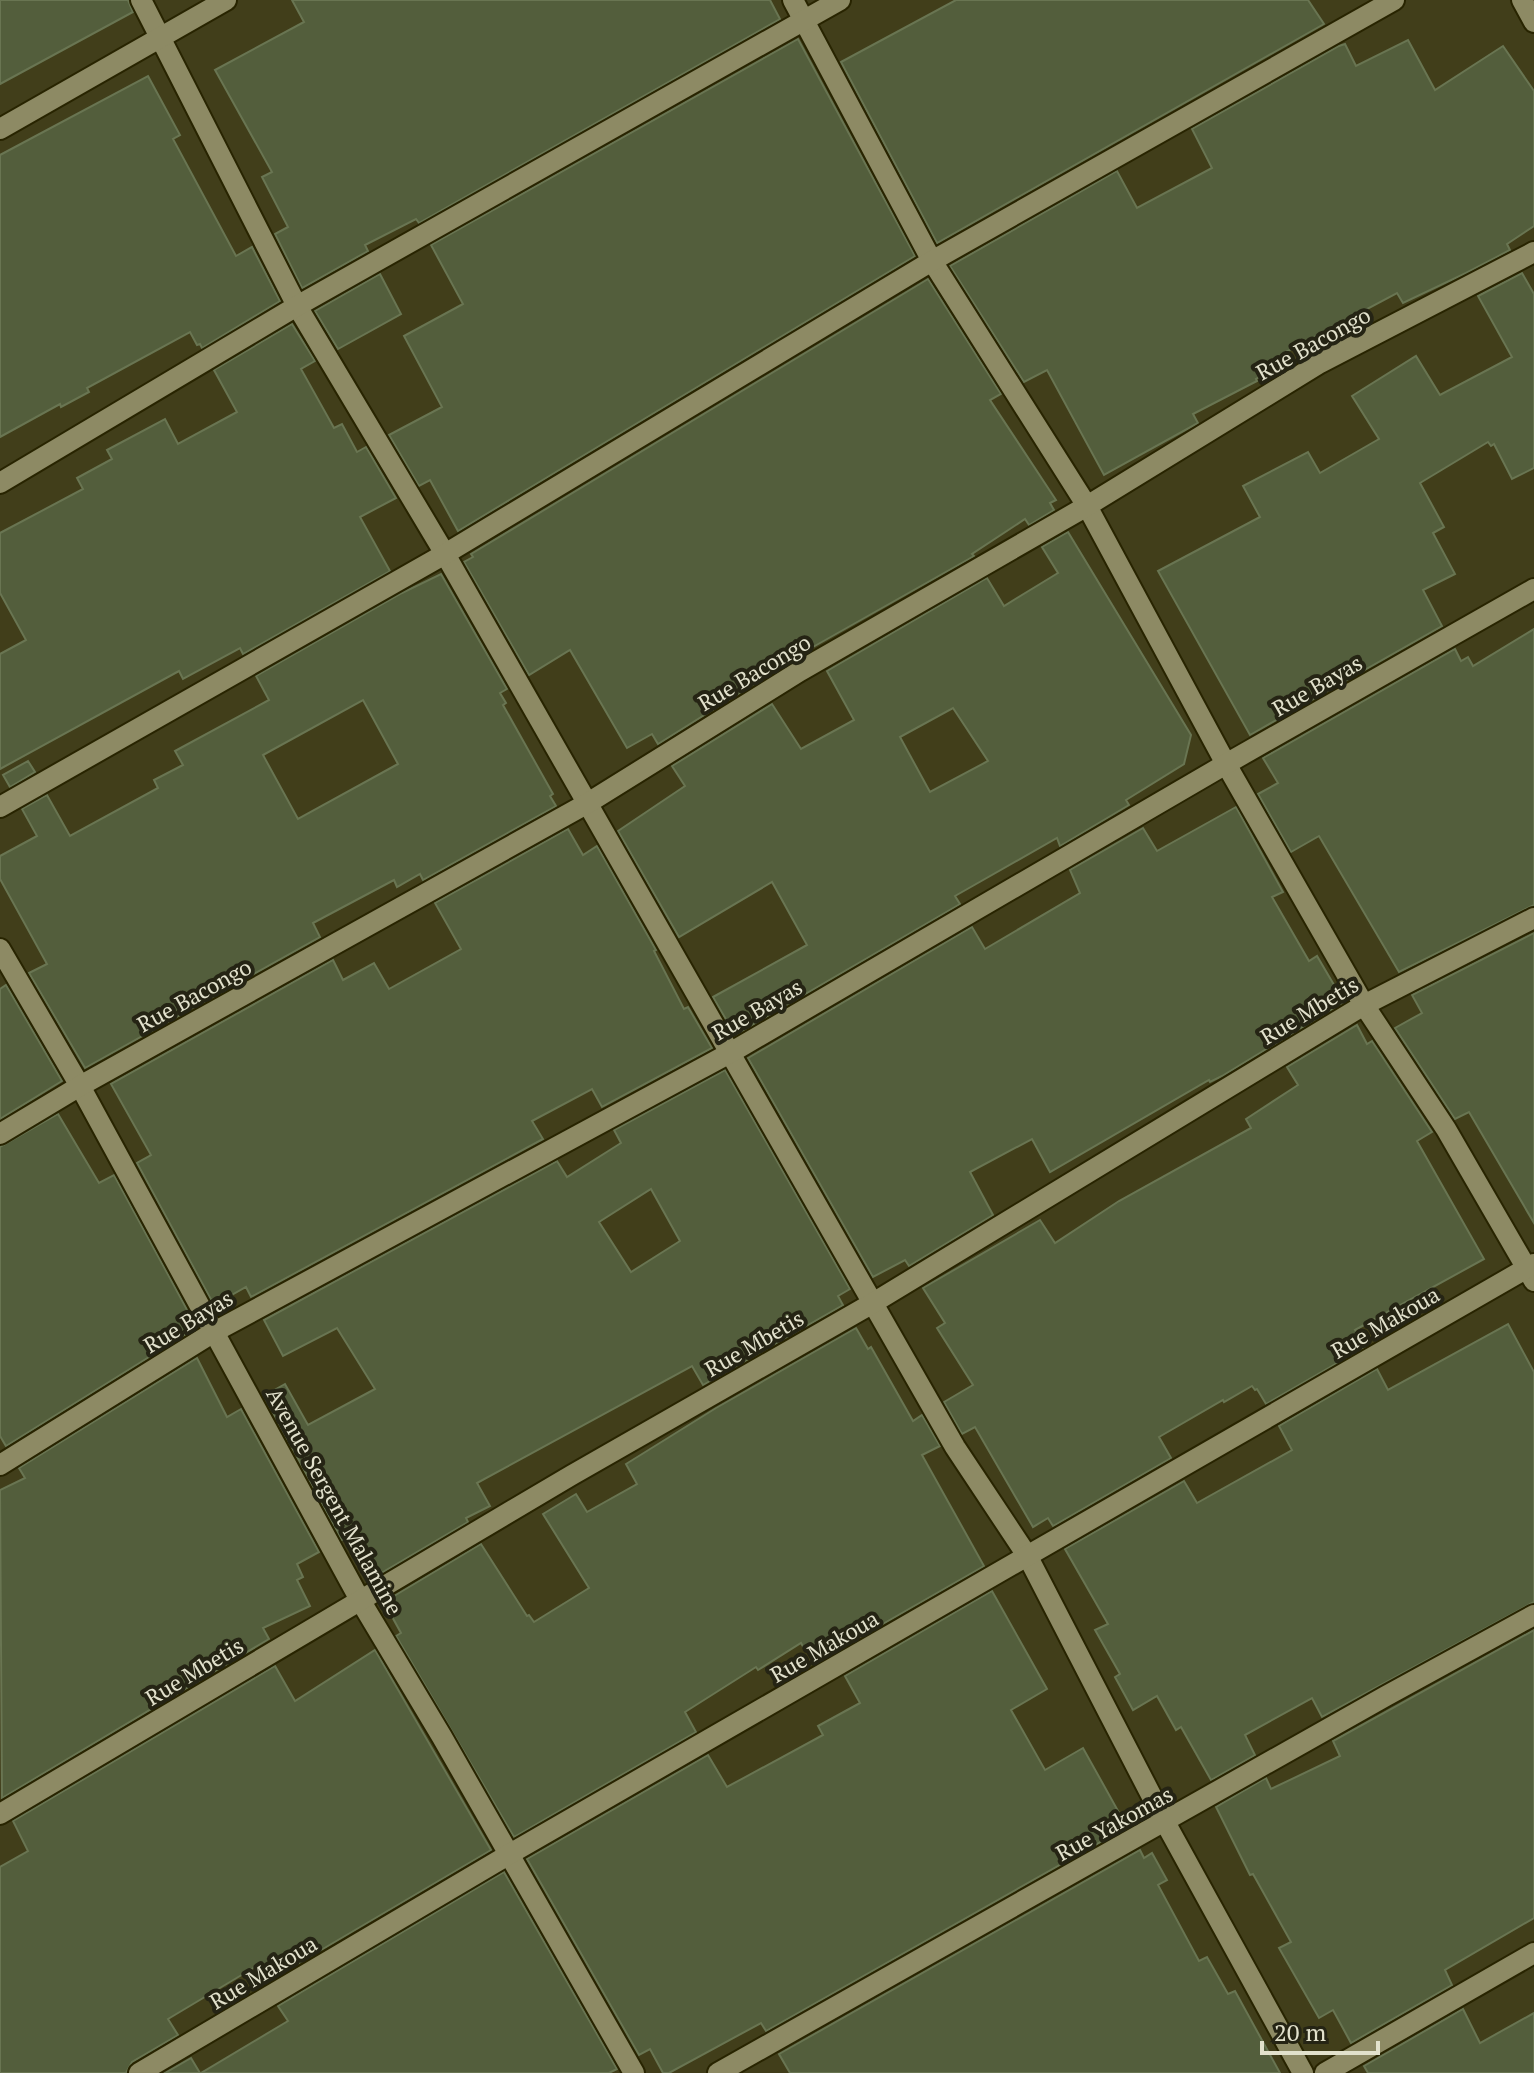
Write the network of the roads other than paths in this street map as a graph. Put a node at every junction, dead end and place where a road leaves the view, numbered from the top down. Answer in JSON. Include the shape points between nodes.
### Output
{"nodes":[{"id":1,"x":141,"y":0,"type":"edge"},
{"id":2,"x":226,"y":0,"type":"edge"},
{"id":3,"x":793,"y":0,"type":"edge"},
{"id":4,"x":840,"y":0,"type":"edge"},
{"id":5,"x":1394,"y":0,"type":"edge"},
{"id":6,"x":1522,"y":0,"type":"edge"},
{"id":7,"x":805,"y":19,"type":"junction"},
{"id":8,"x":1534,"y":22,"type":"edge"},
{"id":9,"x":160,"y":37,"type":"junction"},
{"id":10,"x":0,"y":129,"type":"edge"},
{"id":11,"x":1534,"y":252,"type":"edge"},
{"id":12,"x":932,"y":261,"type":"junction"},
{"id":13,"x":297,"y":306,"type":"junction"},
{"id":14,"x":0,"y":483,"type":"edge"},
{"id":15,"x":1087,"y":506,"type":"junction"},
{"id":16,"x":445,"y":554,"type":"junction"},
{"id":17,"x":1534,"y":589,"type":"edge"},
{"id":18,"x":1226,"y":764,"type":"junction"},
{"id":19,"x":588,"y":803,"type":"junction"},
{"id":20,"x":0,"y":807,"type":"edge"},
{"id":21,"x":1534,"y":918,"type":"edge"},
{"id":22,"x":0,"y":949,"type":"edge"},
{"id":23,"x":1364,"y":1005,"type":"junction"},
{"id":24,"x":730,"y":1053,"type":"junction"},
{"id":25,"x":80,"y":1086,"type":"junction"},
{"id":26,"x":0,"y":1134,"type":"edge"},
{"id":27,"x":1531,"y":1271,"type":"edge"},
{"id":28,"x":873,"y":1303,"type":"junction"},
{"id":29,"x":214,"y":1332,"type":"junction"},
{"id":30,"x":0,"y":1465,"type":"edge"},
{"id":31,"x":1028,"y":1557,"type":"junction"},
{"id":32,"x":360,"y":1600,"type":"junction"},
{"id":33,"x":1534,"y":1615,"type":"edge"},
{"id":34,"x":0,"y":1814,"type":"edge"},
{"id":35,"x":1165,"y":1822,"type":"junction"},
{"id":36,"x":508,"y":1855,"type":"junction"},
{"id":37,"x":1534,"y":1953,"type":"edge"},
{"id":38,"x":139,"y":2073,"type":"edge"},
{"id":39,"x":634,"y":2073,"type":"edge"},
{"id":40,"x":718,"y":2073,"type":"edge"},
{"id":41,"x":1303,"y":2073,"type":"edge"},
{"id":42,"x":1325,"y":2073,"type":"edge"}],
"edges":[{"from":1,"to":9,"type":"street"},
{"from":2,"to":9,"type":"street"},
{"from":3,"to":7,"type":"street"},
{"from":4,"to":7,"type":"street"},
{"from":5,"to":12,"type":"street"},
{"from":6,"to":8,"type":"street"},
{"from":7,"to":12,"type":"street"},
{"from":7,"to":13,"type":"street"},
{"from":9,"to":10,"type":"street"},
{"from":9,"to":13,"type":"street"},
{"from":11,"to":15,"type":"street","name":"Rue Bacongo","via":[[1320,363]]},
{"from":12,"to":15,"type":"street"},
{"from":12,"to":16,"type":"street"},
{"from":13,"to":14,"type":"street"},
{"from":13,"to":16,"type":"street"},
{"from":15,"to":18,"type":"street"},
{"from":15,"to":19,"type":"street","name":"Rue Bacongo","via":[[800,671]]},
{"from":16,"to":19,"type":"street"},
{"from":16,"to":20,"type":"street"},
{"from":17,"to":18,"type":"street","name":"Rue Bayas"},
{"from":18,"to":23,"type":"street"},
{"from":18,"to":24,"type":"street","name":"Rue Bayas"},
{"from":19,"to":24,"type":"street"},
{"from":19,"to":25,"type":"street","name":"Rue Bacongo"},
{"from":21,"to":23,"type":"street","name":"Rue Mbetis"},
{"from":22,"to":25,"type":"street","name":"Avenue Sergent Malamine"},
{"from":23,"to":27,"type":"street"},
{"from":23,"to":28,"type":"street","name":"Rue Mbetis"},
{"from":24,"to":28,"type":"street"},
{"from":24,"to":29,"type":"street","name":"Rue Bayas"},
{"from":25,"to":26,"type":"street","name":"Rue Bacongo"},
{"from":25,"to":29,"type":"street","name":"Avenue Sergent Malamine"},
{"from":27,"to":31,"type":"street","name":"Rue Makoua"},
{"from":28,"to":31,"type":"street","via":[[955,1447]]},
{"from":28,"to":32,"type":"street","name":"Rue Mbetis"},
{"from":29,"to":30,"type":"street","name":"Rue Bayas"},
{"from":29,"to":32,"type":"street","name":"Avenue Sergent Malamine"},
{"from":31,"to":35,"type":"street"},
{"from":31,"to":36,"type":"street","name":"Rue Makoua"},
{"from":32,"to":34,"type":"street","name":"Rue Mbetis"},
{"from":32,"to":36,"type":"street","name":"Avenue Sergent Malamine"},
{"from":33,"to":35,"type":"street","name":"Rue Yakomas"},
{"from":35,"to":40,"type":"street","name":"Rue Yakomas"},
{"from":35,"to":41,"type":"street"},
{"from":36,"to":38,"type":"street","name":"Rue Makoua"},
{"from":36,"to":39,"type":"street","name":"Avenue Sergent Malamine"},
{"from":37,"to":42,"type":"street"}]}
